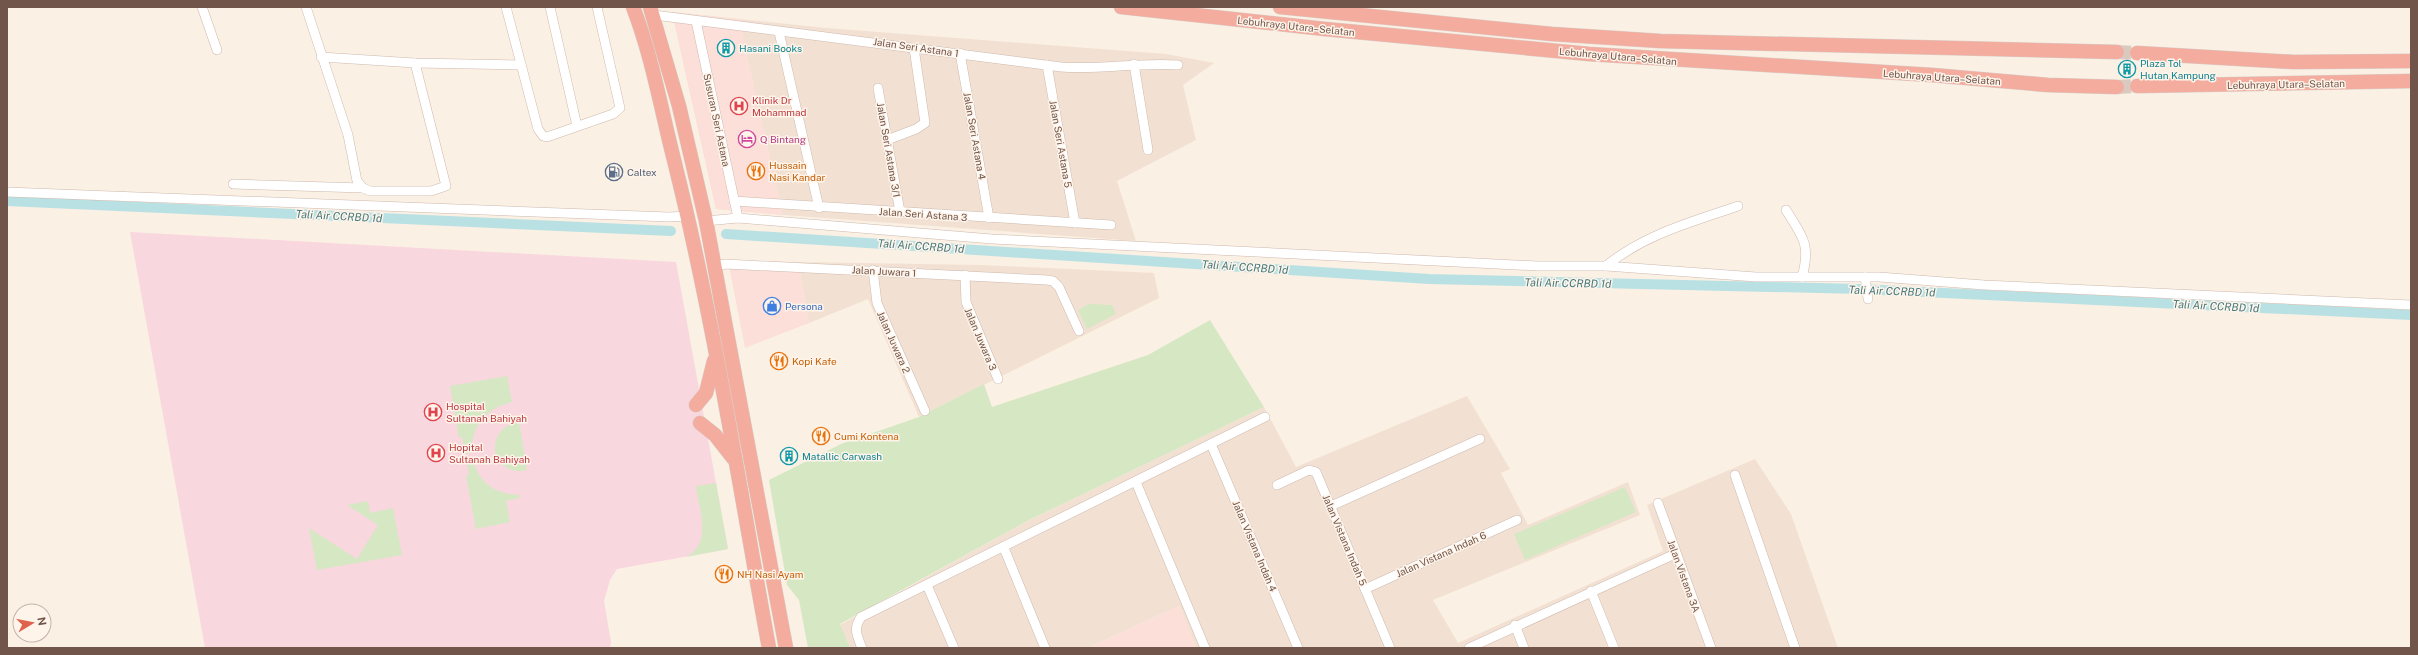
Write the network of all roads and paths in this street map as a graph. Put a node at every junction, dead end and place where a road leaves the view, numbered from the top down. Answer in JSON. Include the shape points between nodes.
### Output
{"nodes":[{"id":1,"x":202,"y":7,"type":"edge"},
{"id":2,"x":306,"y":7,"type":"edge"},
{"id":3,"x":506,"y":7,"type":"edge"},
{"id":4,"x":550,"y":7,"type":"edge"},
{"id":5,"x":596,"y":7,"type":"edge"},
{"id":6,"x":633,"y":7,"type":"edge"},
{"id":7,"x":1121,"y":7,"type":"edge"},
{"id":8,"x":1280,"y":7,"type":"edge"},
{"id":9,"x":652,"y":11,"type":"edge"},
{"id":10,"x":696,"y":21,"type":"junction"},
{"id":11,"x":779,"y":32,"type":"junction"},
{"id":12,"x":914,"y":48,"type":"junction"},
{"id":13,"x":217,"y":50,"type":"dead end"},
{"id":14,"x":2117,"y":52,"type":"tunnel mouth"},
{"id":15,"x":2137,"y":53,"type":"tunnel mouth"},
{"id":16,"x":960,"y":54,"type":"junction"},
{"id":17,"x":321,"y":57,"type":"junction"},
{"id":18,"x":2411,"y":62,"type":"edge"},
{"id":19,"x":415,"y":63,"type":"junction"},
{"id":20,"x":1134,"y":64,"type":"junction"},
{"id":21,"x":521,"y":65,"type":"junction"},
{"id":22,"x":1047,"y":65,"type":"junction"},
{"id":23,"x":1178,"y":65,"type":"dead end"},
{"id":24,"x":2411,"y":81,"type":"edge"},
{"id":25,"x":2137,"y":86,"type":"tunnel mouth"},
{"id":26,"x":2117,"y":87,"type":"tunnel mouth"},
{"id":27,"x":878,"y":88,"type":"dead end"},
{"id":28,"x":577,"y":126,"type":"junction"},
{"id":29,"x":887,"y":140,"type":"junction"},
{"id":30,"x":1148,"y":150,"type":"dead end"},
{"id":31,"x":233,"y":184,"type":"dead end"},
{"id":32,"x":363,"y":188,"type":"junction"},
{"id":33,"x":7,"y":192,"type":"edge"},
{"id":34,"x":734,"y":201,"type":"junction"},
{"id":35,"x":1738,"y":206,"type":"dead end"},
{"id":36,"x":819,"y":208,"type":"junction"},
{"id":37,"x":1786,"y":210,"type":"dead end"},
{"id":38,"x":900,"y":212,"type":"junction"},
{"id":39,"x":688,"y":216,"type":"junction"},
{"id":40,"x":738,"y":218,"type":"junction"},
{"id":41,"x":989,"y":218,"type":"junction"},
{"id":42,"x":706,"y":221,"type":"junction"},
{"id":43,"x":1075,"y":223,"type":"junction"},
{"id":44,"x":1111,"y":225,"type":"dead end"},
{"id":45,"x":715,"y":266,"type":"junction"},
{"id":46,"x":1606,"y":266,"type":"junction"},
{"id":47,"x":873,"y":270,"type":"junction"},
{"id":48,"x":965,"y":275,"type":"junction"},
{"id":49,"x":1802,"y":277,"type":"junction"},
{"id":50,"x":1866,"y":280,"type":"junction"},
{"id":51,"x":1868,"y":297,"type":"dead end"},
{"id":52,"x":2411,"y":305,"type":"edge"},
{"id":53,"x":1079,"y":331,"type":"dead end"},
{"id":54,"x":716,"y":355,"type":"junction"},
{"id":55,"x":998,"y":379,"type":"dead end"},
{"id":56,"x":740,"y":397,"type":"junction"},
{"id":57,"x":725,"y":400,"type":"junction"},
{"id":58,"x":696,"y":404,"type":"dead end"},
{"id":59,"x":925,"y":411,"type":"dead end"},
{"id":60,"x":743,"y":415,"type":"junction"},
{"id":61,"x":1265,"y":417,"type":"dead end"},
{"id":62,"x":728,"y":418,"type":"junction"},
{"id":63,"x":700,"y":423,"type":"dead end"},
{"id":64,"x":1480,"y":439,"type":"dead end"},
{"id":65,"x":1211,"y":444,"type":"junction"},
{"id":66,"x":736,"y":463,"type":"junction"},
{"id":67,"x":1735,"y":475,"type":"dead end"},
{"id":68,"x":1136,"y":482,"type":"junction"},
{"id":69,"x":1277,"y":485,"type":"dead end"},
{"id":70,"x":1658,"y":503,"type":"dead end"},
{"id":71,"x":1331,"y":506,"type":"junction"},
{"id":72,"x":1517,"y":520,"type":"dead end"},
{"id":73,"x":1004,"y":548,"type":"junction"},
{"id":74,"x":1675,"y":554,"type":"junction"},
{"id":75,"x":927,"y":585,"type":"junction"},
{"id":76,"x":1365,"y":589,"type":"junction"},
{"id":77,"x":1591,"y":591,"type":"junction"},
{"id":78,"x":1515,"y":625,"type":"junction"},
{"id":79,"x":769,"y":648,"type":"edge"},
{"id":80,"x":786,"y":648,"type":"edge"},
{"id":81,"x":862,"y":648,"type":"edge"},
{"id":82,"x":954,"y":648,"type":"edge"},
{"id":83,"x":1045,"y":648,"type":"edge"},
{"id":84,"x":1205,"y":648,"type":"edge"},
{"id":85,"x":1298,"y":648,"type":"edge"},
{"id":86,"x":1390,"y":648,"type":"edge"},
{"id":87,"x":1468,"y":648,"type":"edge"},
{"id":88,"x":1524,"y":648,"type":"edge"},
{"id":89,"x":1614,"y":648,"type":"edge"},
{"id":90,"x":1711,"y":648,"type":"edge"},
{"id":91,"x":1795,"y":648,"type":"edge"}],
"edges":[{"from":1,"to":13,"type":"street"},
{"from":2,"to":17,"type":"street"},
{"from":3,"to":21,"type":"street"},
{"from":4,"to":28,"type":"street"},
{"from":5,"to":28,"type":"street","via":[[620,108],[613,114]]},
{"from":6,"to":39,"type":"highway"},
{"from":7,"to":26,"type":"highway","name":"Lebuhraya Utara–Selatan","via":[[1325,30],[1589,54],[1932,75],[2048,85]]},
{"from":8,"to":14,"type":"highway","name":"Lebuhraya Utara–Selatan","via":[[1552,34],[1660,41]]},
{"from":9,"to":10,"type":"street","name":"Jalan Seri Astana 1"},
{"from":9,"to":42,"type":"highway","via":[[679,106]]},
{"from":10,"to":11,"type":"street","name":"Jalan Seri Astana 1"},
{"from":10,"to":34,"type":"street","name":"Susuran Seri Astana"},
{"from":11,"to":12,"type":"street","name":"Jalan Seri Astana 1"},
{"from":11,"to":36,"type":"street"},
{"from":12,"to":16,"type":"street","name":"Jalan Seri Astana 1"},
{"from":12,"to":29,"type":"street","via":[[926,123]]},
{"from":15,"to":18,"type":"highway","name":"Lebuhraya Utara–Selatan","via":[[2301,62]]},
{"from":16,"to":22,"type":"street","name":"Jalan Seri Astana 1"},
{"from":16,"to":41,"type":"street","name":"Jalan Seri Astana 4"},
{"from":17,"to":19,"type":"street"},
{"from":17,"to":32,"type":"street","via":[[348,135],[357,181]]},
{"from":19,"to":21,"type":"street"},
{"from":19,"to":32,"type":"street","via":[[446,186],[431,191],[410,192],[370,191]]},
{"from":20,"to":22,"type":"street","name":"Jalan Seri Astana 1","via":[[1090,68]]},
{"from":20,"to":23,"type":"street","name":"Jalan Seri Astana 1"},
{"from":20,"to":30,"type":"street"},
{"from":21,"to":28,"type":"street","via":[[538,129],[543,136],[547,137]]},
{"from":22,"to":43,"type":"street","name":"Jalan Seri Astana 5"},
{"from":24,"to":25,"type":"highway","name":"Lebuhraya Utara–Selatan"},
{"from":27,"to":29,"type":"street","name":"Jalan Seri Astana 3/1"},
{"from":29,"to":38,"type":"street","name":"Jalan Seri Astana 3/1"},
{"from":31,"to":32,"type":"street"},
{"from":33,"to":39,"type":"street","via":[[413,209]]},
{"from":34,"to":36,"type":"street","name":"Jalan Seri Astana 3"},
{"from":34,"to":40,"type":"street","name":"Susuran Seri Astana"},
{"from":35,"to":46,"type":"street","via":[[1684,223],[1631,249]]},
{"from":36,"to":38,"type":"street","name":"Jalan Seri Astana 3"},
{"from":37,"to":49,"type":"street","via":[[1806,247],[1807,260]]},
{"from":38,"to":41,"type":"street","name":"Jalan Seri Astana 3"},
{"from":39,"to":54,"type":"highway"},
{"from":40,"to":42,"type":"street"},
{"from":40,"to":46,"type":"street","via":[[1006,240],[1538,266]]},
{"from":41,"to":43,"type":"street","name":"Jalan Seri Astana 3"},
{"from":42,"to":45,"type":"highway"},
{"from":43,"to":44,"type":"street","name":"Jalan Seri Astana 3"},
{"from":45,"to":47,"type":"street","name":"Jalan Juwara 1","via":[[742,264]]},
{"from":45,"to":56,"type":"highway"},
{"from":46,"to":49,"type":"street"},
{"from":47,"to":48,"type":"street","name":"Jalan Juwara 1"},
{"from":47,"to":59,"type":"street","name":"Jalan Juwara 2","via":[[878,303]]},
{"from":48,"to":53,"type":"street","name":"Jalan Juwara 1","via":[[1053,281],[1067,300]]},
{"from":48,"to":55,"type":"street","name":"Jalan Juwara 3","via":[[966,302]]},
{"from":49,"to":50,"type":"street"},
{"from":50,"to":51,"type":"street"},
{"from":50,"to":52,"type":"street"},
{"from":54,"to":57,"type":"highway"},
{"from":54,"to":58,"type":"highway","via":[[706,393]]},
{"from":56,"to":57,"type":"highway"},
{"from":56,"to":60,"type":"highway"},
{"from":57,"to":62,"type":"highway"},
{"from":60,"to":62,"type":"highway"},
{"from":60,"to":80,"type":"highway"},
{"from":61,"to":65,"type":"street"},
{"from":62,"to":66,"type":"highway"},
{"from":63,"to":66,"type":"highway","via":[[724,444]]},
{"from":64,"to":71,"type":"street"},
{"from":65,"to":68,"type":"street"},
{"from":65,"to":85,"type":"street","name":"Jalan Vistana Indah 4"},
{"from":66,"to":79,"type":"highway"},
{"from":67,"to":91,"type":"street"},
{"from":68,"to":73,"type":"street"},
{"from":68,"to":84,"type":"street"},
{"from":69,"to":71,"type":"street","name":"Jalan Vistana Indah 5","via":[[1306,471],[1314,470]]},
{"from":70,"to":74,"type":"street","name":"Jalan Vistana 3A"},
{"from":71,"to":76,"type":"street","name":"Jalan Vistana Indah 5"},
{"from":72,"to":76,"type":"street","name":"Jalan Vistana Indah 6"},
{"from":73,"to":75,"type":"street"},
{"from":73,"to":83,"type":"street"},
{"from":74,"to":77,"type":"street"},
{"from":74,"to":90,"type":"street","name":"Jalan Vistana 3A"},
{"from":75,"to":81,"type":"street","via":[[861,617],[855,631]]},
{"from":75,"to":82,"type":"street"},
{"from":76,"to":86,"type":"street","name":"Jalan Vistana Indah 5"},
{"from":77,"to":78,"type":"street"},
{"from":77,"to":89,"type":"street"},
{"from":78,"to":87,"type":"street"},
{"from":78,"to":88,"type":"street"}]}
